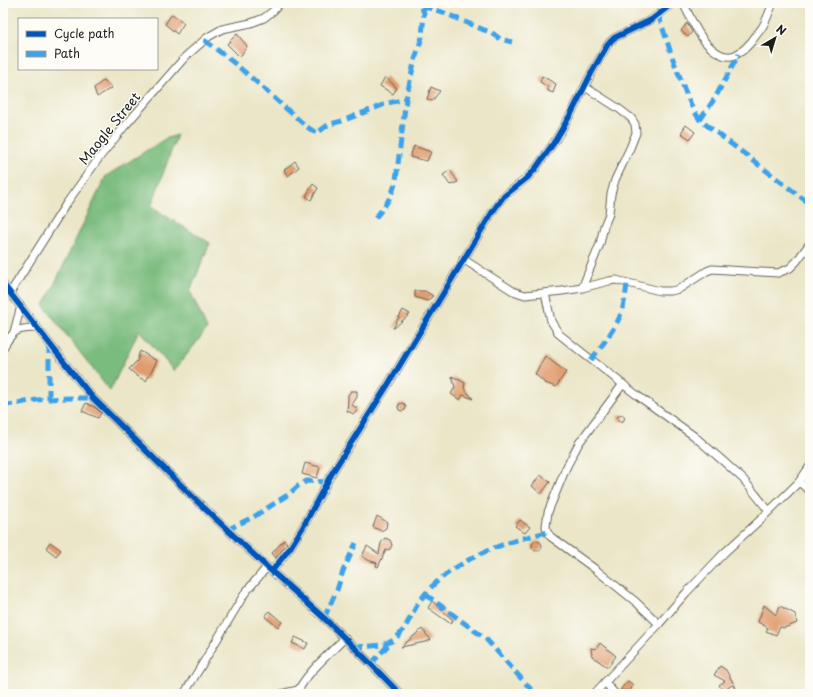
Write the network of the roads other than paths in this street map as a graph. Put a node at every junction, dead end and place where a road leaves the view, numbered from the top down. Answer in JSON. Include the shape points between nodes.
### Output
{"nodes":[{"id":1,"x":280,"y":3,"type":"edge"},
{"id":2,"x":673,"y":3,"type":"edge"},
{"id":3,"x":683,"y":3,"type":"edge"},
{"id":4,"x":773,"y":3,"type":"edge"},
{"id":5,"x":585,"y":87,"type":"junction"},
{"id":6,"x":810,"y":243,"type":"edge"},
{"id":7,"x":463,"y":259,"type":"junction"},
{"id":8,"x":3,"y":284,"type":"edge"},
{"id":9,"x":582,"y":288,"type":"junction"},
{"id":10,"x":10,"y":293,"type":"junction"},
{"id":11,"x":545,"y":293,"type":"junction"},
{"id":12,"x":21,"y":306,"type":"junction"},
{"id":13,"x":37,"y":328,"type":"junction"},
{"id":14,"x":14,"y":332,"type":"junction"},
{"id":15,"x":3,"y":348,"type":"edge"},
{"id":16,"x":623,"y":384,"type":"junction"},
{"id":17,"x":810,"y":466,"type":"edge"},
{"id":18,"x":799,"y":482,"type":"junction"},
{"id":19,"x":810,"y":491,"type":"edge"},
{"id":20,"x":770,"y":511,"type":"junction"},
{"id":21,"x":269,"y":569,"type":"junction"},
{"id":22,"x":659,"y":624,"type":"junction"},
{"id":23,"x":345,"y":638,"type":"junction"},
{"id":24,"x":605,"y":682,"type":"junction"},
{"id":25,"x":297,"y":692,"type":"edge"},
{"id":26,"x":184,"y":694,"type":"edge"},
{"id":27,"x":281,"y":694,"type":"edge"},
{"id":28,"x":400,"y":694,"type":"edge"},
{"id":29,"x":594,"y":694,"type":"edge"},
{"id":30,"x":616,"y":694,"type":"edge"}],
"edges":[{"from":1,"to":10,"type":"street","name":"Maogle Street","via":[[264,18],[222,29],[186,56],[99,158],[44,237]]},
{"from":2,"to":5,"type":"street","via":[[651,20],[614,38],[600,57]]},
{"from":3,"to":4,"type":"street","via":[[705,42],[716,52],[733,56],[748,45],[763,26]]},
{"from":5,"to":7,"type":"street","via":[[555,141],[536,168],[504,197]]},
{"from":5,"to":9,"type":"street","via":[[631,118],[636,133],[615,180],[600,244]]},
{"from":6,"to":9,"type":"street","via":[[790,268],[778,273],[712,269],[679,289],[671,291],[653,290],[616,280]]},
{"from":7,"to":11,"type":"street","via":[[525,295]]},
{"from":7,"to":21,"type":"street","via":[[332,474],[303,528],[290,548]]},
{"from":8,"to":10,"type":"street"},
{"from":9,"to":11,"type":"street"},
{"from":10,"to":12,"type":"street"},
{"from":11,"to":16,"type":"street","via":[[551,321],[559,334]]},
{"from":12,"to":13,"type":"street"},
{"from":12,"to":14,"type":"street"},
{"from":13,"to":14,"type":"street","via":[[21,328]]},
{"from":13,"to":21,"type":"street","via":[[93,398]]},
{"from":14,"to":15,"type":"street"},
{"from":16,"to":20,"type":"street","via":[[694,436],[723,461],[743,479]]},
{"from":16,"to":22,"type":"street","via":[[579,443],[548,512],[546,526],[551,537],[636,602]]},
{"from":17,"to":18,"type":"street"},
{"from":18,"to":19,"type":"street"},
{"from":18,"to":20,"type":"street"},
{"from":20,"to":22,"type":"street","via":[[724,553]]},
{"from":21,"to":23,"type":"street"},
{"from":21,"to":26,"type":"street","via":[[245,593]]},
{"from":22,"to":24,"type":"street"},
{"from":23,"to":25,"type":"street","via":[[306,678]]},
{"from":23,"to":28,"type":"street"},
{"from":24,"to":29,"type":"street"},
{"from":24,"to":30,"type":"street"},
{"from":25,"to":27,"type":"street"}]}
